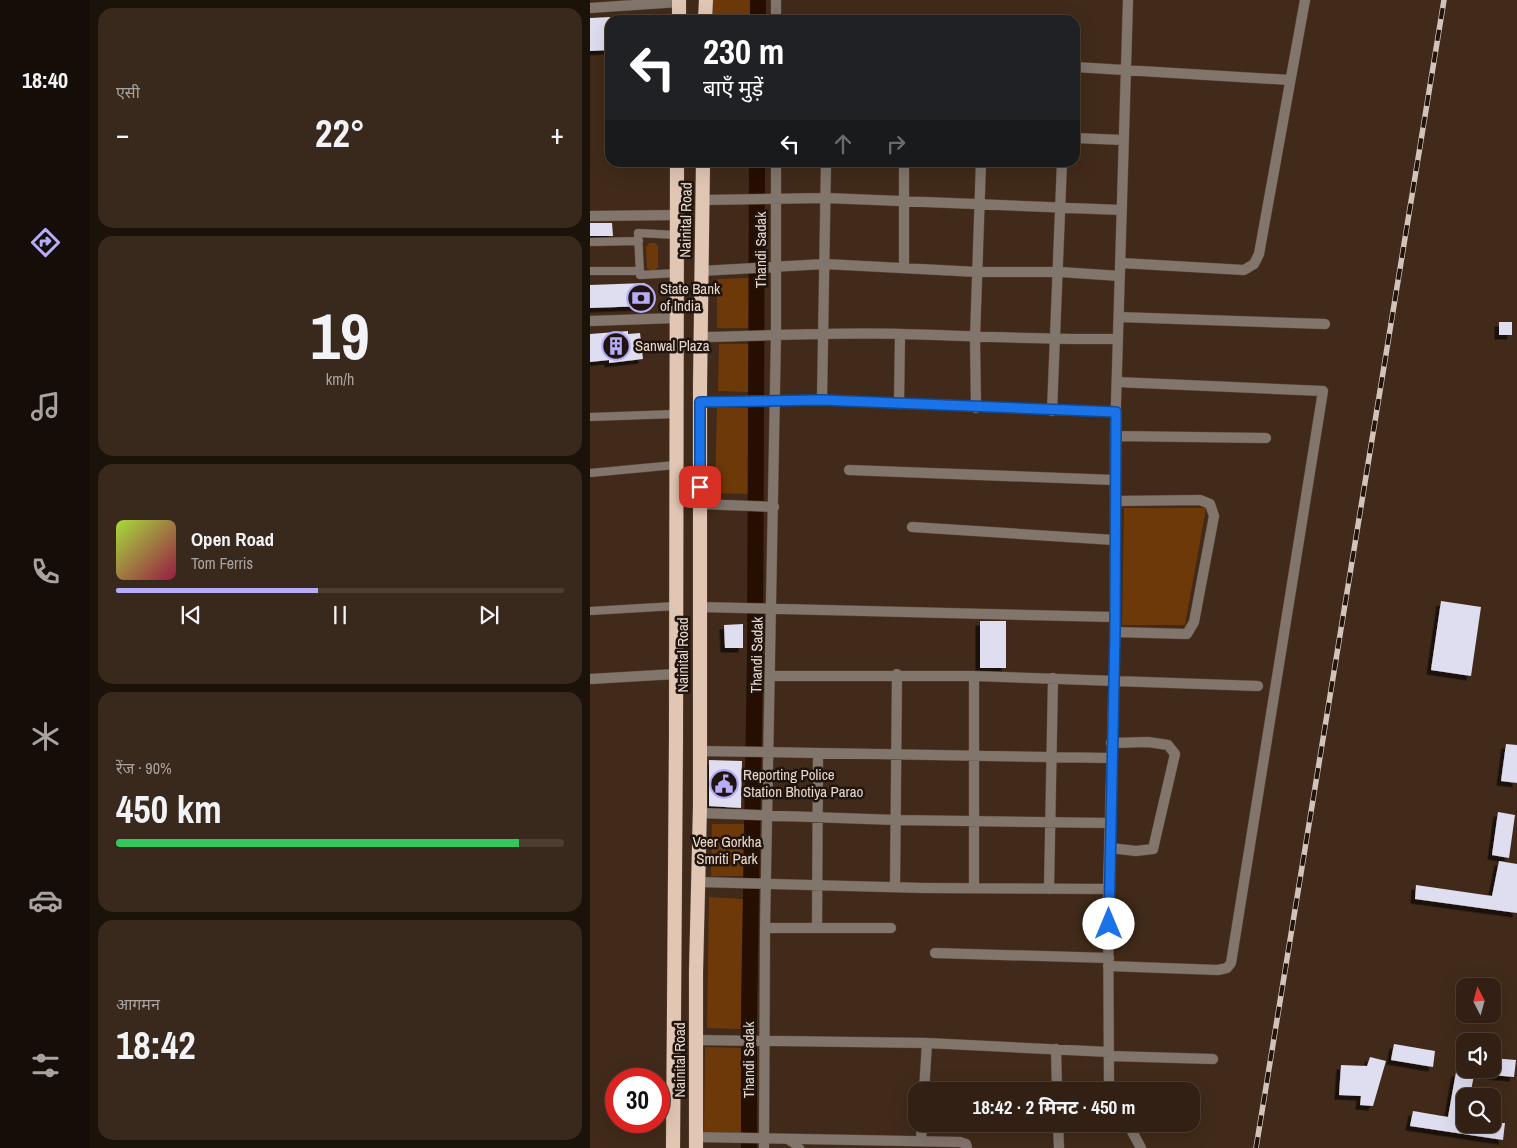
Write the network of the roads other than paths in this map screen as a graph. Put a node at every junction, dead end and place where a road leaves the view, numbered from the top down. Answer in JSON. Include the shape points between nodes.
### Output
{"nodes":[{"id":1,"x":706,"y":0,"type":"edge"},
{"id":2,"x":776,"y":0,"type":"edge"},
{"id":3,"x":1128,"y":0,"type":"edge"},
{"id":4,"x":1304,"y":0,"type":"edge"},
{"id":5,"x":679,"y":1,"type":"edge"},
{"id":6,"x":590,"y":8,"type":"edge"},
{"id":7,"x":678,"y":15,"type":"edge"},
{"id":8,"x":705,"y":15,"type":"edge"},
{"id":9,"x":776,"y":15,"type":"edge"},
{"id":10,"x":1080,"y":67,"type":"edge"},
{"id":11,"x":1125,"y":70,"type":"junction"},
{"id":12,"x":1290,"y":80,"type":"junction"},
{"id":13,"x":1080,"y":138,"type":"edge"},
{"id":14,"x":1123,"y":140,"type":"junction"},
{"id":15,"x":677,"y":167,"type":"edge"},
{"id":16,"x":703,"y":167,"type":"edge"},
{"id":17,"x":776,"y":167,"type":"edge"},
{"id":18,"x":826,"y":167,"type":"edge"},
{"id":19,"x":904,"y":167,"type":"edge"},
{"id":20,"x":981,"y":167,"type":"edge"},
{"id":21,"x":1062,"y":167,"type":"edge"},
{"id":22,"x":776,"y":197,"type":"junction"},
{"id":23,"x":826,"y":198,"type":"junction"},
{"id":24,"x":703,"y":200,"type":"junction"},
{"id":25,"x":903,"y":201,"type":"junction"},
{"id":26,"x":980,"y":203,"type":"junction"},
{"id":27,"x":1062,"y":208,"type":"junction"},
{"id":28,"x":1121,"y":210,"type":"junction"},
{"id":29,"x":590,"y":211,"type":"edge"},
{"id":30,"x":653,"y":215,"type":"junction"},
{"id":31,"x":677,"y":215,"type":"junction"},
{"id":32,"x":590,"y":216,"type":"edge"},
{"id":33,"x":677,"y":235,"type":"junction"},
{"id":34,"x":639,"y":241,"type":"junction"},
{"id":35,"x":590,"y":242,"type":"edge"},
{"id":36,"x":1121,"y":263,"type":"junction"},
{"id":37,"x":825,"y":264,"type":"junction"},
{"id":38,"x":775,"y":267,"type":"junction"},
{"id":39,"x":904,"y":268,"type":"junction"},
{"id":40,"x":590,"y":271,"type":"edge"},
{"id":41,"x":640,"y":271,"type":"junction"},
{"id":42,"x":701,"y":271,"type":"junction"},
{"id":43,"x":977,"y":272,"type":"junction"},
{"id":44,"x":1060,"y":272,"type":"junction"},
{"id":45,"x":677,"y":273,"type":"junction"},
{"id":46,"x":1120,"y":276,"type":"junction"},
{"id":47,"x":1119,"y":316,"type":"junction"},
{"id":48,"x":677,"y":318,"type":"junction"},
{"id":49,"x":590,"y":321,"type":"edge"},
{"id":50,"x":1325,"y":324,"type":"dead end"},
{"id":51,"x":776,"y":334,"type":"junction"},
{"id":52,"x":900,"y":334,"type":"junction"},
{"id":53,"x":823,"y":335,"type":"junction"},
{"id":54,"x":701,"y":338,"type":"junction"},
{"id":55,"x":975,"y":338,"type":"junction"},
{"id":56,"x":1118,"y":339,"type":"junction"},
{"id":57,"x":1056,"y":340,"type":"junction"},
{"id":58,"x":1117,"y":382,"type":"junction"},
{"id":59,"x":822,"y":400,"type":"junction"},
{"id":60,"x":775,"y":401,"type":"junction"},
{"id":61,"x":700,"y":402,"type":"junction"},
{"id":62,"x":900,"y":404,"type":"junction"},
{"id":63,"x":976,"y":408,"type":"junction"},
{"id":64,"x":1052,"y":411,"type":"junction"},
{"id":65,"x":1116,"y":412,"type":"junction"},
{"id":66,"x":675,"y":414,"type":"junction"},
{"id":67,"x":590,"y":417,"type":"edge"},
{"id":68,"x":1115,"y":436,"type":"junction"},
{"id":69,"x":1266,"y":438,"type":"dead end"},
{"id":70,"x":675,"y":465,"type":"junction"},
{"id":71,"x":849,"y":470,"type":"dead end"},
{"id":72,"x":590,"y":473,"type":"edge"},
{"id":73,"x":1114,"y":480,"type":"junction"},
{"id":74,"x":1115,"y":501,"type":"junction"},
{"id":75,"x":700,"y":504,"type":"junction"},
{"id":76,"x":774,"y":507,"type":"junction"},
{"id":77,"x":912,"y":527,"type":"dead end"},
{"id":78,"x":1114,"y":540,"type":"junction"},
{"id":79,"x":676,"y":606,"type":"junction"},
{"id":80,"x":700,"y":607,"type":"junction"},
{"id":81,"x":773,"y":609,"type":"junction"},
{"id":82,"x":590,"y":611,"type":"edge"},
{"id":83,"x":1114,"y":618,"type":"junction"},
{"id":84,"x":1115,"y":632,"type":"junction"},
{"id":85,"x":676,"y":674,"type":"junction"},
{"id":86,"x":897,"y":674,"type":"junction"},
{"id":87,"x":771,"y":676,"type":"junction"},
{"id":88,"x":974,"y":676,"type":"junction"},
{"id":89,"x":1053,"y":678,"type":"junction"},
{"id":90,"x":590,"y":679,"type":"edge"},
{"id":91,"x":1113,"y":679,"type":"junction"},
{"id":92,"x":1258,"y":686,"type":"dead end"},
{"id":93,"x":1111,"y":744,"type":"junction"},
{"id":94,"x":676,"y":751,"type":"junction"},
{"id":95,"x":700,"y":751,"type":"junction"},
{"id":96,"x":765,"y":753,"type":"junction"},
{"id":97,"x":818,"y":753,"type":"junction"},
{"id":98,"x":896,"y":753,"type":"junction"},
{"id":99,"x":974,"y":754,"type":"junction"},
{"id":100,"x":1052,"y":756,"type":"junction"},
{"id":101,"x":1110,"y":758,"type":"junction"},
{"id":102,"x":700,"y":813,"type":"junction"},
{"id":103,"x":764,"y":817,"type":"junction"},
{"id":104,"x":818,"y":818,"type":"junction"},
{"id":105,"x":896,"y":820,"type":"junction"},
{"id":106,"x":974,"y":822,"type":"junction"},
{"id":107,"x":1050,"y":823,"type":"junction"},
{"id":108,"x":1110,"y":823,"type":"junction"},
{"id":109,"x":1110,"y":848,"type":"junction"},
{"id":110,"x":698,"y":882,"type":"junction"},
{"id":111,"x":761,"y":884,"type":"junction"},
{"id":112,"x":819,"y":885,"type":"junction"},
{"id":113,"x":895,"y":887,"type":"junction"},
{"id":114,"x":974,"y":888,"type":"junction"},
{"id":115,"x":1049,"y":889,"type":"junction"},
{"id":116,"x":1108,"y":890,"type":"junction"},
{"id":117,"x":765,"y":928,"type":"junction"},
{"id":118,"x":817,"y":928,"type":"junction"},
{"id":119,"x":891,"y":928,"type":"dead end"},
{"id":120,"x":935,"y":953,"type":"dead end"},
{"id":121,"x":1108,"y":962,"type":"junction"},
{"id":122,"x":696,"y":1040,"type":"junction"},
{"id":123,"x":760,"y":1040,"type":"junction"},
{"id":124,"x":928,"y":1043,"type":"junction"},
{"id":125,"x":1056,"y":1049,"type":"junction"},
{"id":126,"x":1109,"y":1054,"type":"junction"},
{"id":127,"x":1213,"y":1059,"type":"dead end"},
{"id":128,"x":925,"y":1082,"type":"edge"},
{"id":129,"x":1057,"y":1082,"type":"edge"},
{"id":130,"x":1109,"y":1082,"type":"edge"},
{"id":131,"x":922,"y":1132,"type":"edge"},
{"id":132,"x":1058,"y":1132,"type":"edge"},
{"id":133,"x":1132,"y":1132,"type":"edge"},
{"id":134,"x":786,"y":1139,"type":"junction"},
{"id":135,"x":921,"y":1140,"type":"junction"},
{"id":136,"x":762,"y":1141,"type":"edge"},
{"id":137,"x":696,"y":1143,"type":"edge"},
{"id":138,"x":673,"y":1148,"type":"edge"},
{"id":139,"x":800,"y":1148,"type":"edge"},
{"id":140,"x":967,"y":1148,"type":"edge"},
{"id":141,"x":1059,"y":1148,"type":"edge"},
{"id":142,"x":1141,"y":1148,"type":"edge"}],
"edges":[{"from":1,"to":8,"type":"highway"},
{"from":2,"to":9,"type":"street"},
{"from":3,"to":11,"type":"street"},
{"from":4,"to":12,"type":"street"},
{"from":5,"to":6,"type":"street"},
{"from":5,"to":7,"type":"highway"},
{"from":10,"to":11,"type":"street"},
{"from":11,"to":12,"type":"street"},
{"from":11,"to":14,"type":"street"},
{"from":12,"to":36,"type":"street","via":[[1259,254],[1254,264],[1244,270]]},
{"from":13,"to":14,"type":"street"},
{"from":14,"to":28,"type":"street"},
{"from":15,"to":31,"type":"highway","name":"Nainital Road"},
{"from":16,"to":24,"type":"highway","name":"Nainital Road"},
{"from":17,"to":22,"type":"street","name":"Thandi Sadak"},
{"from":18,"to":23,"type":"street"},
{"from":19,"to":25,"type":"street"},
{"from":20,"to":26,"type":"street"},
{"from":21,"to":27,"type":"street"},
{"from":22,"to":23,"type":"street"},
{"from":22,"to":24,"type":"street"},
{"from":22,"to":38,"type":"street","name":"Thandi Sadak"},
{"from":23,"to":25,"type":"street"},
{"from":23,"to":37,"type":"street"},
{"from":24,"to":42,"type":"highway","name":"Nainital Road"},
{"from":25,"to":26,"type":"street"},
{"from":25,"to":39,"type":"street"},
{"from":26,"to":27,"type":"street"},
{"from":26,"to":43,"type":"street"},
{"from":27,"to":28,"type":"street"},
{"from":27,"to":44,"type":"street"},
{"from":28,"to":36,"type":"street"},
{"from":29,"to":30,"type":"street","via":[[646,211]]},
{"from":30,"to":31,"type":"street"},
{"from":30,"to":32,"type":"street"},
{"from":31,"to":33,"type":"highway","name":"Nainital Road"},
{"from":33,"to":34,"type":"lane","via":[[638,233]]},
{"from":33,"to":45,"type":"highway","name":"Nainital Road"},
{"from":34,"to":35,"type":"lane"},
{"from":34,"to":41,"type":"lane"},
{"from":36,"to":46,"type":"street"},
{"from":37,"to":38,"type":"street"},
{"from":37,"to":39,"type":"street"},
{"from":37,"to":53,"type":"street"},
{"from":38,"to":42,"type":"street"},
{"from":38,"to":51,"type":"street","name":"Thandi Sadak"},
{"from":39,"to":43,"type":"street"},
{"from":40,"to":41,"type":"lane"},
{"from":41,"to":45,"type":"lane","via":[[640,275]]},
{"from":42,"to":45,"type":"highway"},
{"from":42,"to":54,"type":"highway","name":"Nainital Road"},
{"from":43,"to":44,"type":"street"},
{"from":43,"to":55,"type":"street"},
{"from":44,"to":46,"type":"street"},
{"from":44,"to":57,"type":"street"},
{"from":45,"to":48,"type":"highway","name":"Nainital Road"},
{"from":46,"to":47,"type":"street"},
{"from":47,"to":50,"type":"street"},
{"from":47,"to":56,"type":"street"},
{"from":48,"to":49,"type":"street"},
{"from":48,"to":66,"type":"highway","name":"Nainital Road"},
{"from":51,"to":53,"type":"street"},
{"from":51,"to":54,"type":"street"},
{"from":51,"to":60,"type":"street","name":"Thandi Sadak"},
{"from":52,"to":53,"type":"street"},
{"from":52,"to":55,"type":"street"},
{"from":52,"to":62,"type":"street"},
{"from":53,"to":59,"type":"street"},
{"from":54,"to":61,"type":"highway","name":"Nainital Road"},
{"from":55,"to":57,"type":"street"},
{"from":55,"to":63,"type":"street"},
{"from":56,"to":57,"type":"street"},
{"from":56,"to":58,"type":"street"},
{"from":57,"to":64,"type":"street"},
{"from":58,"to":65,"type":"street"},
{"from":58,"to":121,"type":"street","via":[[1323,391],[1231,963],[1227,968],[1218,970]]},
{"from":59,"to":60,"type":"street"},
{"from":59,"to":62,"type":"street"},
{"from":60,"to":61,"type":"street"},
{"from":60,"to":76,"type":"street","name":"Thandi Sadak"},
{"from":61,"to":75,"type":"highway","name":"Nainital Road"},
{"from":62,"to":63,"type":"street"},
{"from":63,"to":64,"type":"street"},
{"from":64,"to":65,"type":"street"},
{"from":65,"to":68,"type":"street"},
{"from":66,"to":67,"type":"lane"},
{"from":66,"to":70,"type":"highway","name":"Nainital Road"},
{"from":68,"to":69,"type":"street"},
{"from":68,"to":73,"type":"street"},
{"from":70,"to":72,"type":"lane"},
{"from":70,"to":79,"type":"highway","name":"Nainital Road"},
{"from":71,"to":73,"type":"street"},
{"from":73,"to":74,"type":"street"},
{"from":74,"to":78,"type":"street"},
{"from":74,"to":84,"type":"street","via":[[1200,500],[1210,504],[1214,516],[1194,622],[1187,634]]},
{"from":75,"to":76,"type":"street"},
{"from":75,"to":80,"type":"highway","name":"Nainital Road"},
{"from":76,"to":81,"type":"street","name":"Thandi Sadak"},
{"from":77,"to":78,"type":"street"},
{"from":78,"to":83,"type":"street"},
{"from":79,"to":82,"type":"lane"},
{"from":79,"to":85,"type":"highway","name":"Nainital Road"},
{"from":80,"to":81,"type":"street"},
{"from":80,"to":95,"type":"highway","name":"Nainital Road"},
{"from":81,"to":83,"type":"street"},
{"from":81,"to":87,"type":"street","name":"Thandi Sadak"},
{"from":83,"to":84,"type":"street"},
{"from":84,"to":91,"type":"street"},
{"from":85,"to":90,"type":"street"},
{"from":85,"to":94,"type":"highway","name":"Nainital Road"},
{"from":86,"to":87,"type":"street"},
{"from":86,"to":88,"type":"street"},
{"from":86,"to":98,"type":"street"},
{"from":87,"to":96,"type":"street","name":"Thandi Sadak"},
{"from":88,"to":89,"type":"street"},
{"from":88,"to":99,"type":"street"},
{"from":89,"to":91,"type":"street"},
{"from":89,"to":100,"type":"street"},
{"from":91,"to":92,"type":"street"},
{"from":91,"to":93,"type":"street"},
{"from":93,"to":101,"type":"street"},
{"from":93,"to":109,"type":"street","via":[[1148,742],[1168,745],[1175,754],[1153,849]]},
{"from":94,"to":95,"type":"highway"},
{"from":94,"to":138,"type":"highway","name":"Nainital Road"},
{"from":95,"to":96,"type":"street"},
{"from":95,"to":102,"type":"highway","name":"Nainital Road"},
{"from":96,"to":97,"type":"street"},
{"from":96,"to":103,"type":"street","name":"Thandi Sadak"},
{"from":97,"to":98,"type":"street"},
{"from":97,"to":104,"type":"street"},
{"from":98,"to":99,"type":"street"},
{"from":98,"to":105,"type":"street"},
{"from":99,"to":100,"type":"street"},
{"from":99,"to":106,"type":"street"},
{"from":100,"to":101,"type":"street"},
{"from":100,"to":107,"type":"street"},
{"from":101,"to":108,"type":"street"},
{"from":102,"to":103,"type":"street"},
{"from":102,"to":110,"type":"highway","name":"Nainital Road"},
{"from":103,"to":104,"type":"street"},
{"from":103,"to":111,"type":"street","name":"Thandi Sadak"},
{"from":104,"to":105,"type":"street"},
{"from":104,"to":112,"type":"street"},
{"from":105,"to":106,"type":"street"},
{"from":105,"to":113,"type":"street"},
{"from":106,"to":107,"type":"street"},
{"from":106,"to":114,"type":"street"},
{"from":107,"to":108,"type":"street"},
{"from":107,"to":115,"type":"street"},
{"from":108,"to":109,"type":"street"},
{"from":109,"to":116,"type":"street"},
{"from":110,"to":111,"type":"street"},
{"from":110,"to":122,"type":"highway","name":"Nainital Road"},
{"from":111,"to":112,"type":"street"},
{"from":111,"to":117,"type":"street","name":"Thandi Sadak"},
{"from":112,"to":113,"type":"street"},
{"from":112,"to":118,"type":"street"},
{"from":113,"to":114,"type":"street"},
{"from":114,"to":115,"type":"street"},
{"from":115,"to":116,"type":"street"},
{"from":116,"to":121,"type":"street"},
{"from":117,"to":118,"type":"street"},
{"from":117,"to":123,"type":"street","name":"Thandi Sadak"},
{"from":118,"to":119,"type":"street"},
{"from":120,"to":121,"type":"street"},
{"from":121,"to":126,"type":"street"},
{"from":122,"to":123,"type":"street"},
{"from":122,"to":137,"type":"highway","name":"Nainital Road"},
{"from":123,"to":124,"type":"street"},
{"from":123,"to":136,"type":"street","name":"Thandi Sadak"},
{"from":124,"to":125,"type":"street"},
{"from":124,"to":128,"type":"street"},
{"from":125,"to":126,"type":"street"},
{"from":125,"to":129,"type":"street"},
{"from":126,"to":127,"type":"street"},
{"from":126,"to":130,"type":"street"},
{"from":131,"to":135,"type":"street"},
{"from":132,"to":141,"type":"street"},
{"from":133,"to":142,"type":"street"},
{"from":134,"to":135,"type":"street"},
{"from":134,"to":136,"type":"street"},
{"from":134,"to":139,"type":"lane"},
{"from":135,"to":140,"type":"street","via":[[960,1142]]},
{"from":136,"to":137,"type":"street","via":[[743,1138]]}]}
